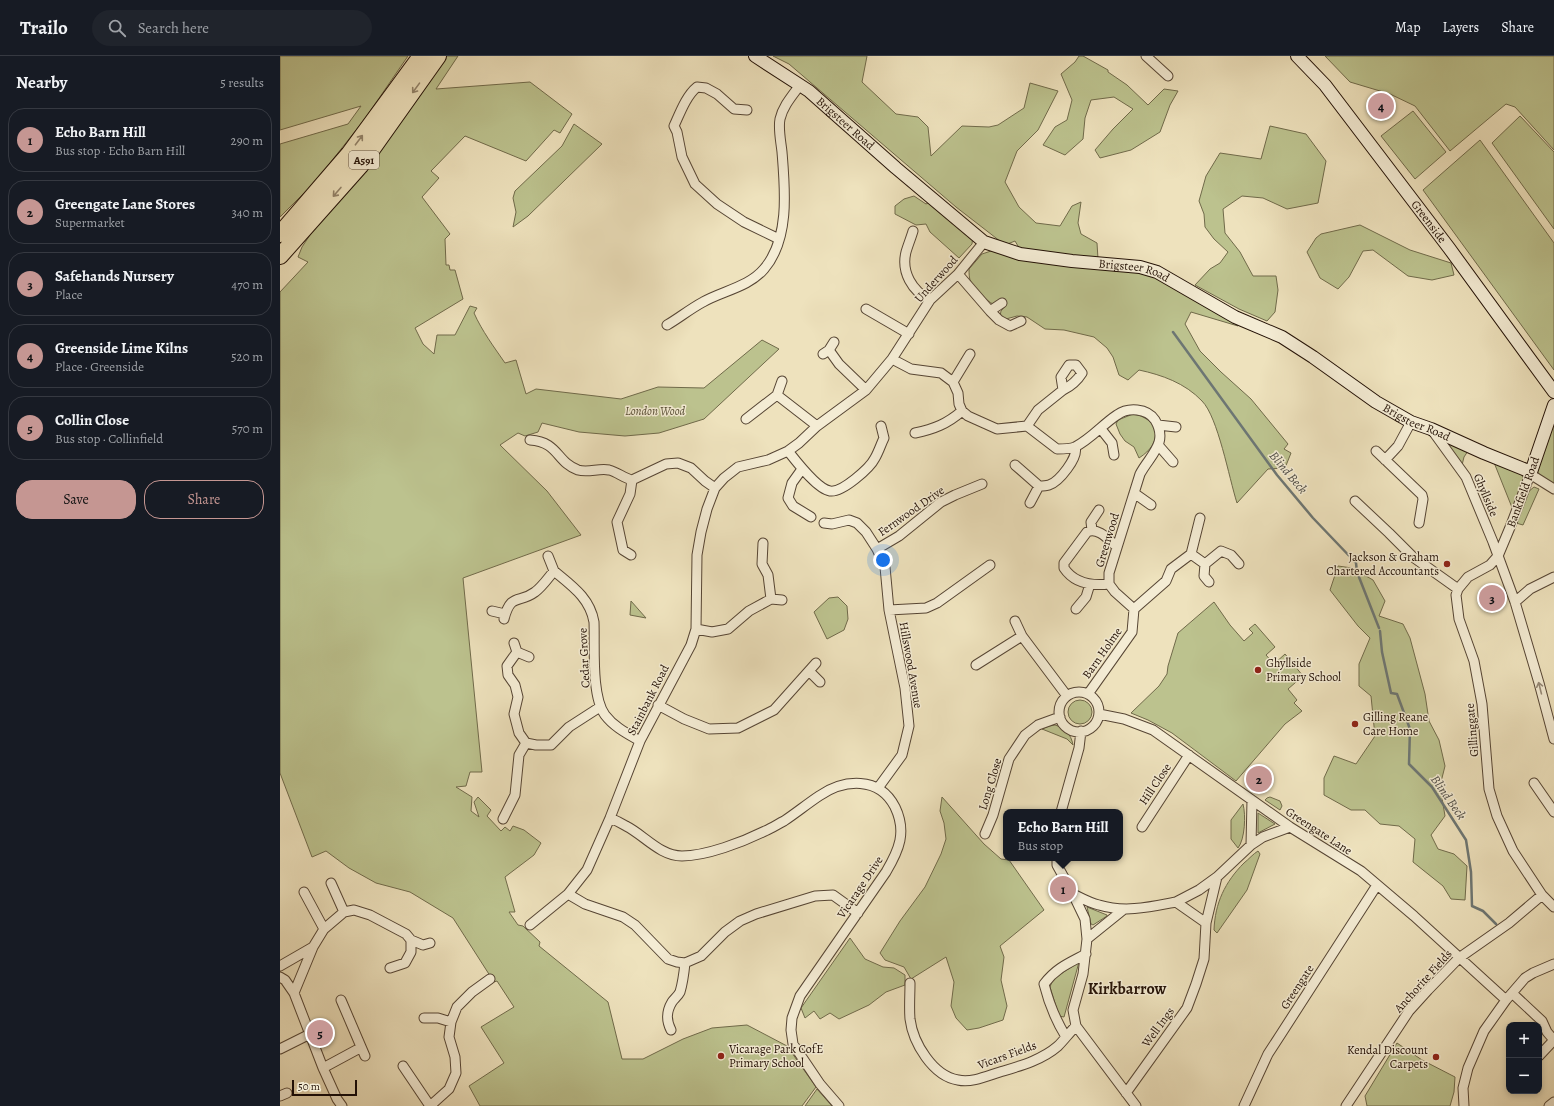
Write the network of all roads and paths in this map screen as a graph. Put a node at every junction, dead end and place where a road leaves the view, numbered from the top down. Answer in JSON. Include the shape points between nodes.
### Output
{"nodes":[{"id":1,"x":421,"y":56,"type":"edge"},
{"id":2,"x":438,"y":56,"type":"edge"},
{"id":3,"x":755,"y":56,"type":"edge"},
{"id":4,"x":1146,"y":56,"type":"edge"},
{"id":5,"x":1298,"y":56,"type":"edge"},
{"id":6,"x":1168,"y":76,"type":"dead end"},
{"id":7,"x":800,"y":85,"type":"junction"},
{"id":8,"x":747,"y":110,"type":"dead end"},
{"id":9,"x":914,"y":231,"type":"dead end"},
{"id":10,"x":280,"y":234,"type":"edge"},
{"id":11,"x":779,"y":239,"type":"junction"},
{"id":12,"x":984,"y":242,"type":"junction"},
{"id":13,"x":280,"y":256,"type":"edge"},
{"id":14,"x":958,"y":274,"type":"junction"},
{"id":15,"x":930,"y":300,"type":"junction"},
{"id":16,"x":1002,"y":303,"type":"dead end"},
{"id":17,"x":866,"y":309,"type":"dead end"},
{"id":18,"x":990,"y":311,"type":"junction"},
{"id":19,"x":1021,"y":321,"type":"dead end"},
{"id":20,"x":667,"y":325,"type":"dead end"},
{"id":21,"x":909,"y":334,"type":"junction"},
{"id":22,"x":829,"y":349,"type":"dead end"},
{"id":23,"x":970,"y":354,"type":"dead end"},
{"id":24,"x":892,"y":359,"type":"junction"},
{"id":25,"x":782,"y":381,"type":"dead end"},
{"id":26,"x":953,"y":382,"type":"junction"},
{"id":27,"x":866,"y":390,"type":"junction"},
{"id":28,"x":1062,"y":390,"type":"dead end"},
{"id":29,"x":1554,"y":391,"type":"edge"},
{"id":30,"x":776,"y":395,"type":"junction"},
{"id":31,"x":1554,"y":405,"type":"edge"},
{"id":32,"x":962,"y":411,"type":"junction"},
{"id":33,"x":746,"y":419,"type":"dead end"},
{"id":34,"x":1411,"y":422,"type":"junction"},
{"id":35,"x":1158,"y":425,"type":"junction"},
{"id":36,"x":817,"y":426,"type":"junction"},
{"id":37,"x":881,"y":426,"type":"dead end"},
{"id":38,"x":1027,"y":426,"type":"junction"},
{"id":39,"x":1176,"y":427,"type":"dead end"},
{"id":40,"x":1431,"y":428,"type":"junction"},
{"id":41,"x":1100,"y":429,"type":"junction"},
{"id":42,"x":915,"y":433,"type":"dead end"},
{"id":43,"x":530,"y":440,"type":"dead end"},
{"id":44,"x":1159,"y":446,"type":"junction"},
{"id":45,"x":1075,"y":447,"type":"junction"},
{"id":46,"x":788,"y":451,"type":"junction"},
{"id":47,"x":1376,"y":451,"type":"dead end"},
{"id":48,"x":1114,"y":455,"type":"dead end"},
{"id":49,"x":1385,"y":460,"type":"junction"},
{"id":50,"x":1174,"y":462,"type":"dead end"},
{"id":51,"x":1015,"y":465,"type":"dead end"},
{"id":52,"x":738,"y":467,"type":"joint"},
{"id":53,"x":802,"y":470,"type":"junction"},
{"id":54,"x":1530,"y":473,"type":"junction"},
{"id":55,"x":632,"y":480,"type":"junction"},
{"id":56,"x":982,"y":484,"type":"dead end"},
{"id":57,"x":1039,"y":486,"type":"junction"},
{"id":58,"x":715,"y":488,"type":"junction"},
{"id":59,"x":1554,"y":489,"type":"edge"},
{"id":60,"x":1134,"y":493,"type":"junction"},
{"id":61,"x":1355,"y":501,"type":"dead end"},
{"id":62,"x":1030,"y":503,"type":"dead end"},
{"id":63,"x":1151,"y":505,"type":"dead end"},
{"id":64,"x":1099,"y":510,"type":"dead end"},
{"id":65,"x":811,"y":517,"type":"dead end"},
{"id":66,"x":1200,"y":518,"type":"dead end"},
{"id":67,"x":824,"y":523,"type":"dead end"},
{"id":68,"x":1419,"y":523,"type":"dead end"},
{"id":69,"x":1092,"y":530,"type":"junction"},
{"id":70,"x":763,"y":543,"type":"dead end"},
{"id":71,"x":1116,"y":546,"type":"junction"},
{"id":72,"x":877,"y":549,"type":"junction"},
{"id":73,"x":1190,"y":554,"type":"junction"},
{"id":74,"x":631,"y":555,"type":"dead end"},
{"id":75,"x":548,"y":556,"type":"dead end"},
{"id":76,"x":1498,"y":556,"type":"junction"},
{"id":77,"x":1205,"y":564,"type":"junction"},
{"id":78,"x":1239,"y":564,"type":"dead end"},
{"id":79,"x":990,"y":565,"type":"dead end"},
{"id":80,"x":554,"y":571,"type":"junction"},
{"id":81,"x":1554,"y":577,"type":"edge"},
{"id":82,"x":1209,"y":582,"type":"dead end"},
{"id":83,"x":1090,"y":584,"type":"junction"},
{"id":84,"x":1109,"y":584,"type":"junction"},
{"id":85,"x":1458,"y":589,"type":"junction"},
{"id":86,"x":771,"y":599,"type":"junction"},
{"id":87,"x":782,"y":600,"type":"dead end"},
{"id":88,"x":1514,"y":602,"type":"junction"},
{"id":89,"x":1134,"y":609,"type":"junction"},
{"id":90,"x":889,"y":610,"type":"junction"},
{"id":91,"x":1076,"y":610,"type":"dead end"},
{"id":92,"x":492,"y":611,"type":"dead end"},
{"id":93,"x":1015,"y":621,"type":"dead end"},
{"id":94,"x":696,"y":629,"type":"junction"},
{"id":95,"x":1022,"y":636,"type":"junction"},
{"id":96,"x":514,"y":643,"type":"dead end"},
{"id":97,"x":518,"y":652,"type":"junction"},
{"id":98,"x":529,"y":657,"type":"dead end"},
{"id":99,"x":816,"y":663,"type":"dead end"},
{"id":100,"x":976,"y":665,"type":"dead end"},
{"id":101,"x":809,"y":671,"type":"junction"},
{"id":102,"x":820,"y":682,"type":"dead end"},
{"id":103,"x":1088,"y":694,"type":"junction"},
{"id":104,"x":1067,"y":696,"type":"junction"},
{"id":105,"x":658,"y":705,"type":"junction"},
{"id":106,"x":600,"y":707,"type":"junction"},
{"id":107,"x":1099,"y":714,"type":"junction"},
{"id":108,"x":1060,"y":717,"type":"junction"},
{"id":109,"x":1081,"y":732,"type":"junction"},
{"id":110,"x":1554,"y":739,"type":"edge"},
{"id":111,"x":640,"y":741,"type":"junction"},
{"id":112,"x":526,"y":743,"type":"junction"},
{"id":113,"x":1189,"y":755,"type":"junction"},
{"id":114,"x":1534,"y":783,"type":"dead end"},
{"id":115,"x":878,"y":788,"type":"junction"},
{"id":116,"x":1252,"y":800,"type":"junction"},
{"id":117,"x":1062,"y":809,"type":"edge"},
{"id":118,"x":1554,"y":812,"type":"edge"},
{"id":119,"x":610,"y":818,"type":"junction"},
{"id":120,"x":503,"y":819,"type":"dead end"},
{"id":121,"x":1142,"y":827,"type":"dead end"},
{"id":122,"x":1290,"y":827,"type":"junction"},
{"id":123,"x":985,"y":834,"type":"dead end"},
{"id":124,"x":1251,"y":845,"type":"junction"},
{"id":125,"x":1057,"y":861,"type":"edge"},
{"id":126,"x":1217,"y":877,"type":"junction"},
{"id":127,"x":331,"y":883,"type":"dead end"},
{"id":128,"x":1378,"y":885,"type":"junction"},
{"id":129,"x":304,"y":892,"type":"dead end"},
{"id":130,"x":568,"y":894,"type":"junction"},
{"id":131,"x":1073,"y":894,"type":"junction"},
{"id":132,"x":1542,"y":895,"type":"junction"},
{"id":133,"x":1176,"y":902,"type":"junction"},
{"id":134,"x":1554,"y":907,"type":"edge"},
{"id":135,"x":1123,"y":910,"type":"junction"},
{"id":136,"x":344,"y":912,"type":"junction"},
{"id":137,"x":858,"y":913,"type":"junction"},
{"id":138,"x":1206,"y":923,"type":"junction"},
{"id":139,"x":530,"y":925,"type":"dead end"},
{"id":140,"x":324,"y":929,"type":"junction"},
{"id":141,"x":1088,"y":939,"type":"junction"},
{"id":142,"x":411,"y":940,"type":"junction"},
{"id":143,"x":430,"y":944,"type":"dead end"},
{"id":144,"x":313,"y":947,"type":"junction"},
{"id":145,"x":1086,"y":954,"type":"junction"},
{"id":146,"x":1460,"y":958,"type":"junction"},
{"id":147,"x":685,"y":963,"type":"junction"},
{"id":148,"x":1554,"y":964,"type":"edge"},
{"id":149,"x":280,"y":966,"type":"edge"},
{"id":150,"x":390,"y":968,"type":"dead end"},
{"id":151,"x":280,"y":977,"type":"edge"},
{"id":152,"x":490,"y":979,"type":"dead end"},
{"id":153,"x":910,"y":983,"type":"dead end"},
{"id":154,"x":294,"y":993,"type":"junction"},
{"id":155,"x":1509,"y":997,"type":"junction"},
{"id":156,"x":340,"y":1000,"type":"dead end"},
{"id":157,"x":424,"y":1018,"type":"dead end"},
{"id":158,"x":451,"y":1022,"type":"junction"},
{"id":159,"x":1076,"y":1026,"type":"junction"},
{"id":160,"x":671,"y":1030,"type":"dead end"},
{"id":161,"x":310,"y":1034,"type":"junction"},
{"id":162,"x":1066,"y":1037,"type":"junction"},
{"id":163,"x":1554,"y":1040,"type":"edge"},
{"id":164,"x":360,"y":1048,"type":"junction"},
{"id":165,"x":280,"y":1049,"type":"edge"},
{"id":166,"x":1542,"y":1053,"type":"edge"},
{"id":167,"x":365,"y":1056,"type":"dead end"},
{"id":168,"x":403,"y":1066,"type":"dead end"},
{"id":169,"x":323,"y":1068,"type":"junction"},
{"id":170,"x":1126,"y":1093,"type":"junction"},
{"id":171,"x":1554,"y":1102,"type":"edge"},
{"id":172,"x":342,"y":1106,"type":"edge"},
{"id":173,"x":430,"y":1106,"type":"edge"},
{"id":174,"x":839,"y":1106,"type":"edge"},
{"id":175,"x":1136,"y":1106,"type":"edge"},
{"id":176,"x":1244,"y":1106,"type":"edge"},
{"id":177,"x":1346,"y":1106,"type":"edge"},
{"id":178,"x":1464,"y":1106,"type":"edge"},
{"id":179,"x":1549,"y":1106,"type":"edge"}],
"edges":[{"from":10,"to":1,"type":"highway","number":"A591","one_way":true,"via":[[349,154]]},
{"from":2,"to":13,"type":"highway","number":"A591","one_way":true,"via":[[360,166]]},
{"from":3,"to":7,"type":"street","name":"Brigsteer Road"},
{"from":4,"to":6,"type":"street"},
{"from":5,"to":29,"type":"street","name":"Greenside","via":[[1326,85]]},
{"from":7,"to":11,"type":"street","via":[[786,103],[780,120],[785,208]]},
{"from":7,"to":12,"type":"street","name":"Brigsteer Road"},
{"from":8,"to":11,"type":"street","via":[[734,109],[717,94],[706,88],[697,87],[682,108],[674,126],[678,132],[682,157],[695,184],[717,204],[744,222]]},
{"from":9,"to":15,"type":"street","via":[[904,266],[910,284]]},
{"from":11,"to":20,"type":"street","via":[[771,260],[763,270],[739,286],[703,302]]},
{"from":12,"to":14,"type":"street","name":"Underwood"},
{"from":12,"to":34,"type":"street","name":"Brigsteer Road","via":[[1020,254],[1140,267],[1157,272],[1235,317],[1282,337],[1376,402]]},
{"from":14,"to":15,"type":"street","name":"Underwood"},
{"from":14,"to":18,"type":"street"},
{"from":15,"to":21,"type":"street","name":"Underwood"},
{"from":16,"to":18,"type":"street"},
{"from":17,"to":21,"type":"street"},
{"from":18,"to":19,"type":"street","via":[[1010,326]]},
{"from":21,"to":24,"type":"street","name":"Underwood"},
{"from":22,"to":27,"type":"street","via":[[839,364]]},
{"from":23,"to":26,"type":"street"},
{"from":24,"to":26,"type":"street","via":[[911,369],[941,373]]},
{"from":24,"to":27,"type":"street","name":"Underwood"},
{"from":25,"to":30,"type":"street"},
{"from":26,"to":32,"type":"street"},
{"from":27,"to":36,"type":"street","name":"Underwood"},
{"from":28,"to":38,"type":"street","via":[[1038,410]]},
{"from":30,"to":33,"type":"street"},
{"from":30,"to":36,"type":"street"},
{"from":31,"to":54,"type":"street","name":"Bankfield Road"},
{"from":32,"to":38,"type":"street","via":[[997,429]]},
{"from":32,"to":42,"type":"street","via":[[934,429]]},
{"from":34,"to":40,"type":"street","name":"Brigsteer Road"},
{"from":34,"to":49,"type":"street","via":[[1398,446]]},
{"from":35,"to":39,"type":"street"},
{"from":35,"to":41,"type":"street","via":[[1146,412],[1135,409],[1116,416]]},
{"from":35,"to":44,"type":"street"},
{"from":36,"to":46,"type":"street","name":"Underwood"},
{"from":37,"to":53,"type":"street","via":[[884,438],[871,464],[853,481],[836,491],[828,491]]},
{"from":38,"to":45,"type":"street","via":[[1057,449]]},
{"from":40,"to":54,"type":"street","name":"Brigsteer Road"},
{"from":40,"to":76,"type":"street","name":"Ghyllside","via":[[1466,477]]},
{"from":41,"to":45,"type":"street"},
{"from":41,"to":48,"type":"street","via":[[1112,443]]},
{"from":43,"to":55,"type":"street","via":[[541,441],[555,449],[566,464],[580,470],[609,470]]},
{"from":44,"to":50,"type":"street"},
{"from":44,"to":60,"type":"street","name":"Greenwood","via":[[1140,474]]},
{"from":45,"to":57,"type":"street","via":[[1076,454],[1061,476],[1049,485]]},
{"from":46,"to":52,"type":"street","name":"Underwood","via":[[768,460]]},
{"from":46,"to":53,"type":"street"},
{"from":47,"to":49,"type":"street"},
{"from":49,"to":68,"type":"street","via":[[1424,499]]},
{"from":51,"to":57,"type":"street"},
{"from":52,"to":58,"type":"street","name":"Stainbank Road"},
{"from":53,"to":65,"type":"street","via":[[792,484],[788,498],[793,506]]},
{"from":54,"to":59,"type":"street","name":"Brigsteer Road"},
{"from":54,"to":76,"type":"street","name":"Bankfield Road"},
{"from":55,"to":58,"type":"street","via":[[666,464],[678,463],[691,468]]},
{"from":55,"to":74,"type":"street","via":[[630,494],[617,522],[623,550]]},
{"from":56,"to":72,"type":"street","name":"Fernwood Drive","via":[[941,502],[899,536]]},
{"from":57,"to":62,"type":"street"},
{"from":58,"to":94,"type":"street","name":"Stainbank Road","via":[[707,509],[697,555]]},
{"from":60,"to":63,"type":"street"},
{"from":60,"to":71,"type":"street","name":"Greenwood"},
{"from":61,"to":85,"type":"street","via":[[1413,557]]},
{"from":64,"to":69,"type":"street","via":[[1091,522]]},
{"from":66,"to":73,"type":"street"},
{"from":67,"to":72,"type":"street","name":"Hillswood Avenue","via":[[849,520],[857,523]]},
{"from":69,"to":71,"type":"street"},
{"from":69,"to":83,"type":"street","via":[[1087,532],[1064,563],[1064,568],[1072,577]]},
{"from":70,"to":86,"type":"street","via":[[762,564],[768,575]]},
{"from":71,"to":84,"type":"street","name":"Greenwood"},
{"from":72,"to":90,"type":"street","name":"Hillswood Avenue","via":[[885,567]]},
{"from":73,"to":77,"type":"street"},
{"from":73,"to":89,"type":"street","via":[[1171,569],[1166,581]]},
{"from":75,"to":80,"type":"street","name":"Cedar Grove"},
{"from":76,"to":85,"type":"street","via":[[1490,565],[1468,577]]},
{"from":76,"to":88,"type":"street","name":"Ghyllside"},
{"from":77,"to":78,"type":"street","via":[[1221,552],[1231,555]]},
{"from":77,"to":82,"type":"street","via":[[1204,576]]},
{"from":79,"to":90,"type":"street","name":"Hillswood Avenue","via":[[926,608]]},
{"from":80,"to":92,"type":"street","via":[[536,592],[513,601],[505,616]]},
{"from":80,"to":106,"type":"street","name":"Cedar Grove","via":[[576,589],[588,602],[592,612],[596,688]]},
{"from":81,"to":88,"type":"street"},
{"from":83,"to":84,"type":"street"},
{"from":83,"to":91,"type":"street","via":[[1086,597]]},
{"from":84,"to":89,"type":"street","name":"Greenwood"},
{"from":85,"to":132,"type":"street","name":"Gillinggate","via":[[1456,595],[1459,619],[1474,661],[1482,704],[1489,789],[1512,851]]},
{"from":86,"to":87,"type":"street"},
{"from":86,"to":94,"type":"street","via":[[728,629],[712,632]]},
{"from":110,"to":88,"type":"street","name":"Ghyllside","one_way":true},
{"from":89,"to":103,"type":"street","name":"Barn Holme","via":[[1132,632]]},
{"from":90,"to":115,"type":"street","name":"Hillswood Avenue","via":[[905,688],[909,726],[902,755]]},
{"from":93,"to":95,"type":"street"},
{"from":94,"to":105,"type":"street","name":"Stainbank Road","via":[[691,645]]},
{"from":95,"to":100,"type":"street"},
{"from":95,"to":104,"type":"street"},
{"from":96,"to":97,"type":"street"},
{"from":97,"to":98,"type":"street"},
{"from":97,"to":112,"type":"street","via":[[507,666],[508,675],[515,685],[518,697],[514,714],[519,733]]},
{"from":99,"to":101,"type":"street"},
{"from":101,"to":102,"type":"street"},
{"from":101,"to":105,"type":"street","via":[[774,710],[738,728],[709,729]]},
{"from":103,"to":104,"type":"street","via":[[1077,692]]},
{"from":103,"to":107,"type":"street","via":[[1097,702]]},
{"from":104,"to":108,"type":"street","via":[[1060,706]]},
{"from":105,"to":111,"type":"street","name":"Stainbank Road"},
{"from":106,"to":111,"type":"street","name":"Cedar Grove","via":[[618,728]]},
{"from":106,"to":112,"type":"street","via":[[569,727],[550,745]]},
{"from":107,"to":109,"type":"street","via":[[1094,725]]},
{"from":107,"to":113,"type":"street","name":"Greengate Lane","via":[[1124,719],[1153,730]]},
{"from":108,"to":109,"type":"street","via":[[1067,727]]},
{"from":108,"to":123,"type":"street","name":"Long Close","via":[[1038,726],[1025,735],[1009,759]]},
{"from":109,"to":117,"type":"street"},
{"from":111,"to":119,"type":"street","name":"Stainbank Road"},
{"from":112,"to":120,"type":"street","via":[[519,755],[515,795]]},
{"from":113,"to":116,"type":"street","name":"Greengate Lane"},
{"from":113,"to":121,"type":"street","name":"Hill Close"},
{"from":114,"to":118,"type":"street"},
{"from":115,"to":119,"type":"street","via":[[865,783],[842,785],[820,795],[764,832],[721,848],[691,855],[666,853],[627,826]]},
{"from":115,"to":137,"type":"street","name":"Vicarage Drive","via":[[890,799],[897,812],[901,826],[900,839],[897,852],[886,872]]},
{"from":116,"to":122,"type":"street","name":"Greengate Lane"},
{"from":116,"to":124,"type":"street"},
{"from":119,"to":130,"type":"street","name":"Stainbank Road","via":[[586,870]]},
{"from":122,"to":124,"type":"street","via":[[1263,837]]},
{"from":122,"to":128,"type":"street","name":"Greengate Lane"},
{"from":124,"to":126,"type":"street"},
{"from":125,"to":131,"type":"street"},
{"from":126,"to":133,"type":"street"},
{"from":126,"to":138,"type":"street","name":"Well Ings"},
{"from":127,"to":136,"type":"street"},
{"from":128,"to":146,"type":"street","name":"Greengate Lane"},
{"from":128,"to":176,"type":"street","name":"Greengate","via":[[1268,1054]]},
{"from":129,"to":140,"type":"street"},
{"from":130,"to":139,"type":"street","name":"Stainbank Road"},
{"from":130,"to":147,"type":"street","via":[[585,904],[636,924],[668,959]]},
{"from":131,"to":135,"type":"street","via":[[1098,905]]},
{"from":131,"to":141,"type":"street","via":[[1085,919]]},
{"from":132,"to":134,"type":"street","name":"Gillinggate"},
{"from":132,"to":146,"type":"street","name":"Anchorite Fields","via":[[1509,923]]},
{"from":133,"to":135,"type":"street"},
{"from":133,"to":138,"type":"street"},
{"from":135,"to":141,"type":"street"},
{"from":136,"to":140,"type":"street"},
{"from":136,"to":142,"type":"street","via":[[354,910],[370,915],[406,934]]},
{"from":137,"to":147,"type":"street","via":[[833,895],[815,896],[740,921],[701,956]]},
{"from":137,"to":174,"type":"street","name":"Vicarage Drive","via":[[800,996],[792,1018],[793,1044],[798,1054]]},
{"from":138,"to":170,"type":"street","name":"Well Ings","via":[[1204,959],[1187,1008]]},
{"from":140,"to":144,"type":"street"},
{"from":141,"to":145,"type":"street"},
{"from":142,"to":143,"type":"street","via":[[423,945]]},
{"from":142,"to":150,"type":"street","via":[[411,952],[405,963]]},
{"from":144,"to":149,"type":"street"},
{"from":144,"to":154,"type":"street"},
{"from":145,"to":159,"type":"street","via":[[1073,1010]]},
{"from":145,"to":162,"type":"street","via":[[1061,967],[1044,984],[1055,1018]]},
{"from":146,"to":155,"type":"street","name":"Greengate Lane"},
{"from":146,"to":177,"type":"street","name":"Anchorite Fields","via":[[1409,1011]]},
{"from":147,"to":160,"type":"street","via":[[679,993],[667,1013],[667,1022]]},
{"from":148,"to":155,"type":"street","via":[[1525,978]]},
{"from":151,"to":154,"type":"street"},
{"from":152,"to":158,"type":"street","via":[[456,1007]]},
{"from":153,"to":162,"type":"street","name":"Vicars Fields","via":[[910,1019],[915,1039],[936,1069],[958,1080],[977,1079],[1019,1067],[1043,1056]]},
{"from":154,"to":161,"type":"street"},
{"from":155,"to":163,"type":"street","name":"Greengate Lane","via":[[1542,1021]]},
{"from":155,"to":178,"type":"street","via":[[1484,1031],[1468,1068],[1463,1088]]},
{"from":156,"to":164,"type":"street"},
{"from":157,"to":158,"type":"street","via":[[438,1018]]},
{"from":158,"to":173,"type":"street","via":[[449,1038],[455,1057],[456,1073],[449,1089]]},
{"from":159,"to":162,"type":"street","name":"Vicars Fields"},
{"from":159,"to":170,"type":"street"},
{"from":161,"to":165,"type":"street"},
{"from":161,"to":169,"type":"street"},
{"from":163,"to":166,"type":"street"},
{"from":164,"to":167,"type":"street"},
{"from":164,"to":169,"type":"street"},
{"from":168,"to":173,"type":"street"},
{"from":169,"to":172,"type":"street"},
{"from":170,"to":175,"type":"street"},
{"from":171,"to":179,"type":"street"}]}
